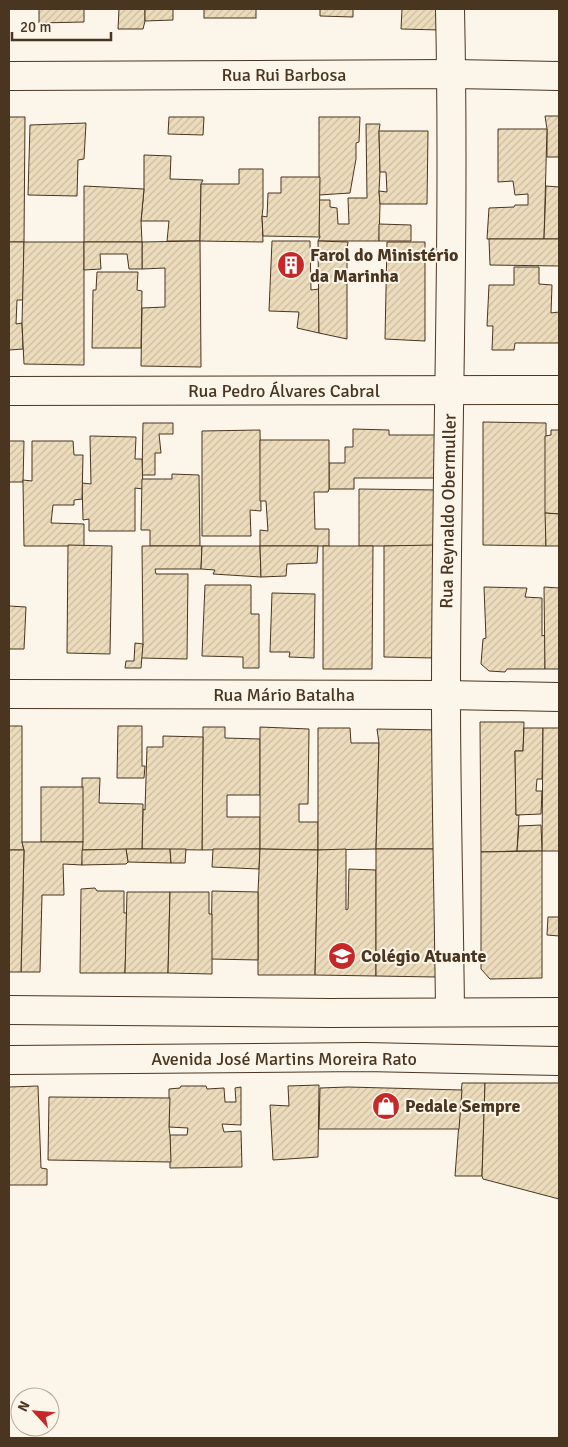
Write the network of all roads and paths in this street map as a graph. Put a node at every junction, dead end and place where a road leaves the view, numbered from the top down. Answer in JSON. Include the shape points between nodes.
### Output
{"nodes":[{"id":1,"x":450,"y":9,"type":"edge"},
{"id":2,"x":452,"y":74,"type":"junction"},
{"id":3,"x":9,"y":76,"type":"edge"},
{"id":4,"x":559,"y":76,"type":"edge"},
{"id":5,"x":450,"y":390,"type":"junction"},
{"id":6,"x":559,"y":390,"type":"edge"},
{"id":7,"x":9,"y":391,"type":"edge"},
{"id":8,"x":9,"y":694,"type":"edge"},
{"id":9,"x":446,"y":695,"type":"junction"},
{"id":10,"x":559,"y":697,"type":"edge"},
{"id":11,"x":9,"y":1010,"type":"edge"},
{"id":12,"x":450,"y":1012,"type":"junction"},
{"id":13,"x":559,"y":1012,"type":"edge"},
{"id":14,"x":9,"y":1060,"type":"edge"},
{"id":15,"x":559,"y":1061,"type":"edge"}],
"edges":[{"from":1,"to":2,"type":"street","name":"Rua Reynaldo Obermuller"},
{"from":2,"to":3,"type":"street","name":"Rua Rui Barbosa"},
{"from":2,"to":4,"type":"street","name":"Rua Rui Barbosa"},
{"from":2,"to":5,"type":"street","name":"Rua Reynaldo Obermuller"},
{"from":5,"to":6,"type":"street","name":"Rua Pedro Álvares Cabral"},
{"from":5,"to":7,"type":"street","name":"Rua Pedro Álvares Cabral"},
{"from":5,"to":9,"type":"street","name":"Rua Reynaldo Obermuller"},
{"from":8,"to":9,"type":"street","name":"Rua Mário Batalha"},
{"from":9,"to":10,"type":"street","name":"Rua Mário Batalha"},
{"from":9,"to":12,"type":"street","name":"Rua Reynaldo Obermuller"},
{"from":11,"to":12,"type":"street"},
{"from":12,"to":13,"type":"street"},
{"from":14,"to":15,"type":"street","name":"Avenida José Martins Moreira Rato","via":[[365,1057]]}]}
